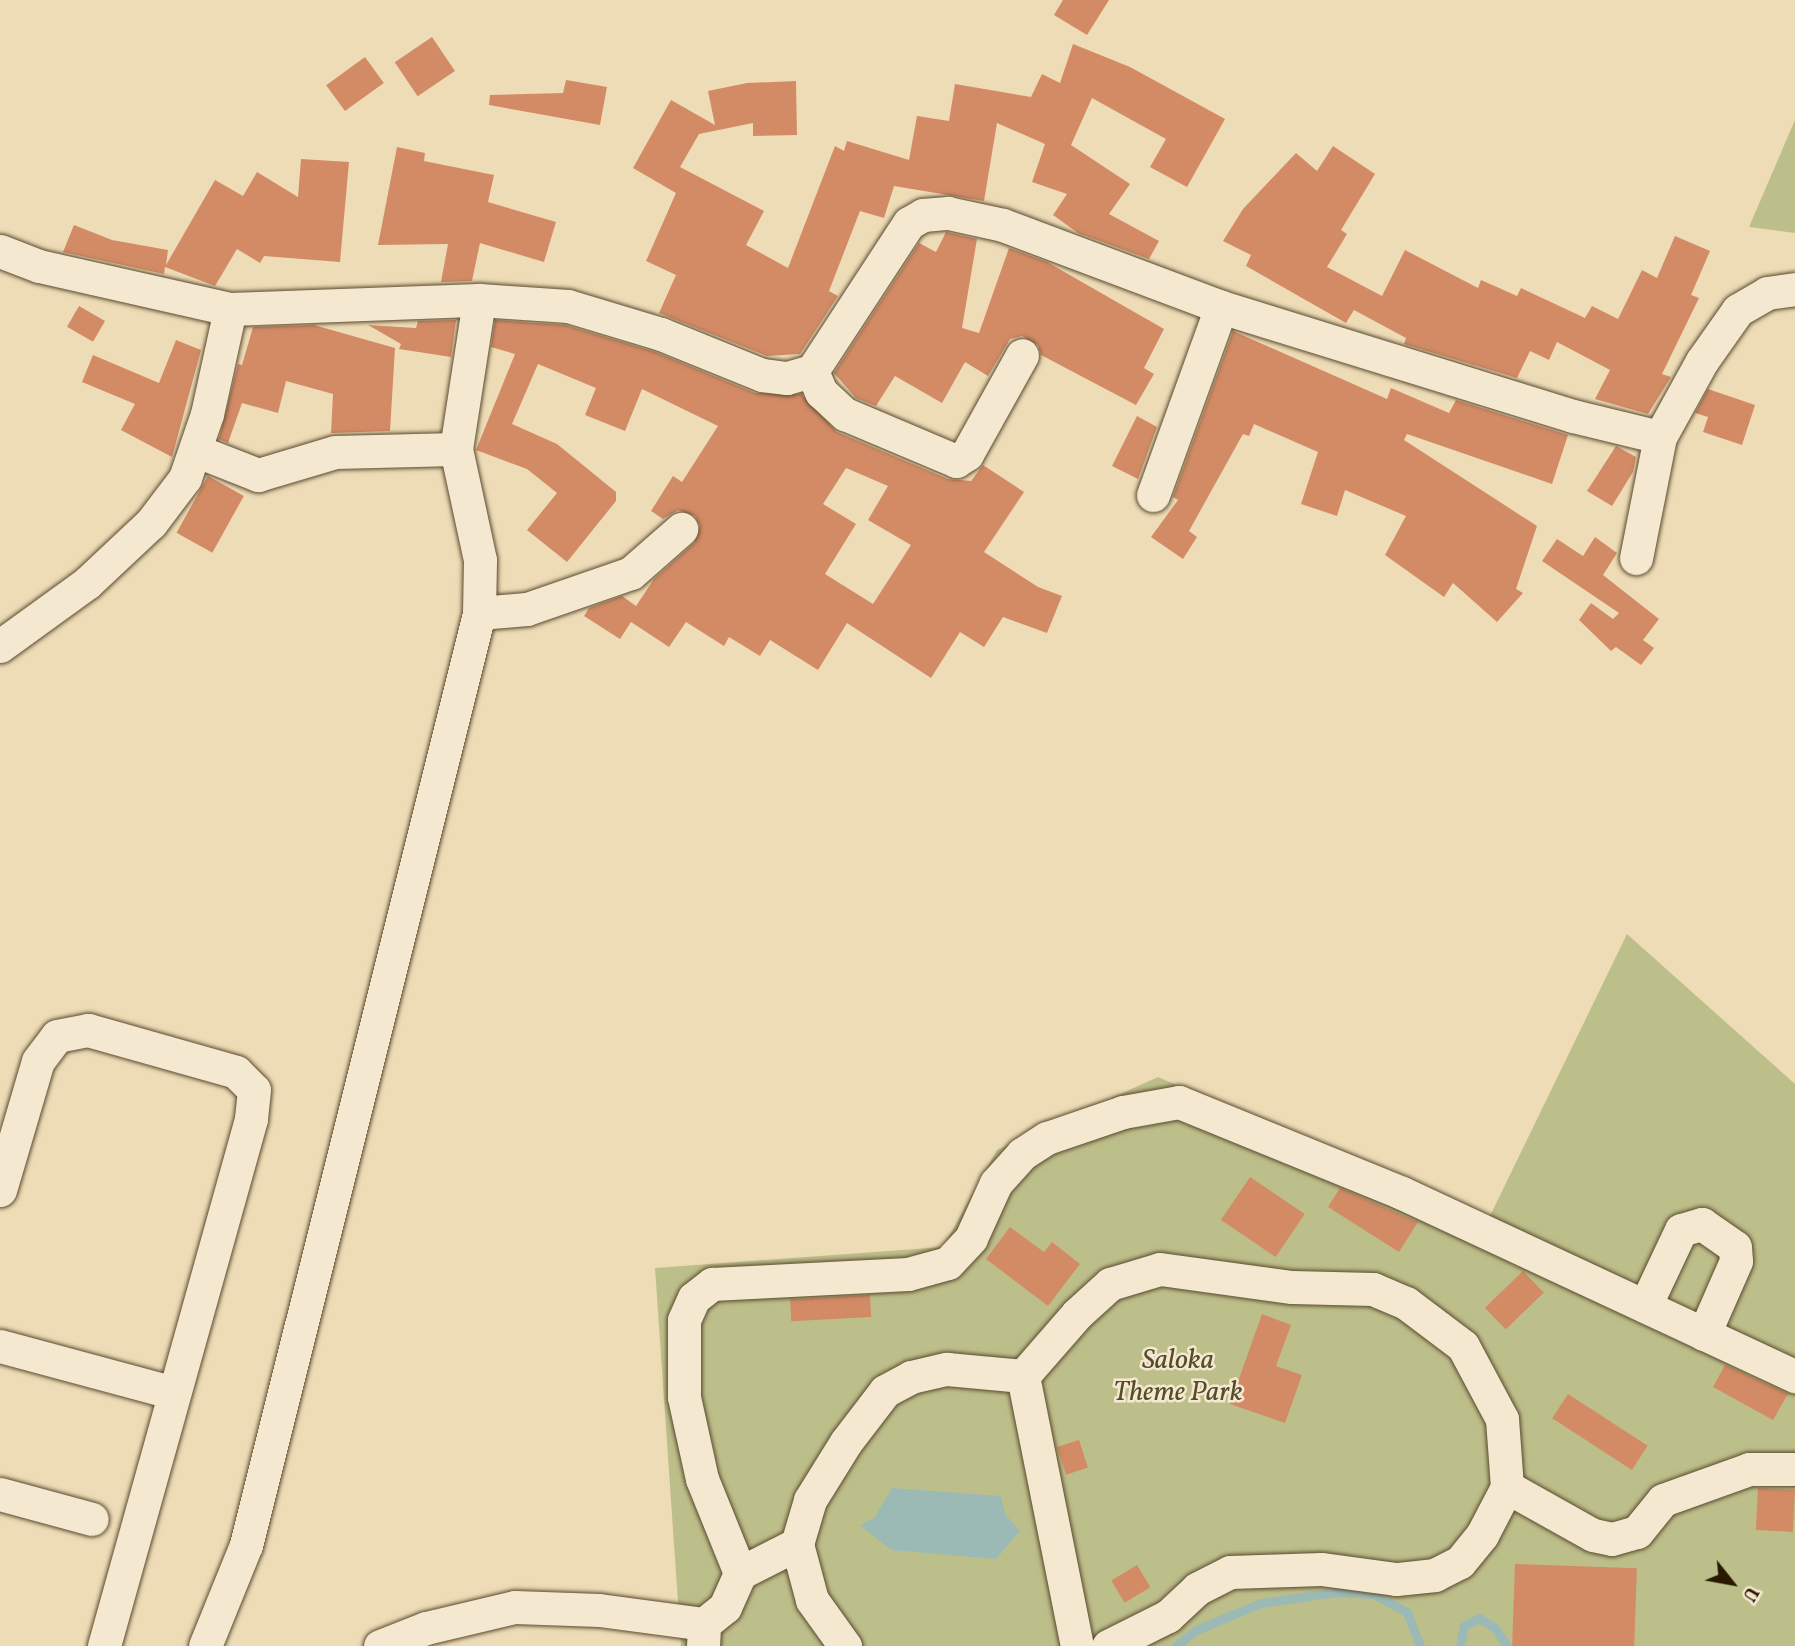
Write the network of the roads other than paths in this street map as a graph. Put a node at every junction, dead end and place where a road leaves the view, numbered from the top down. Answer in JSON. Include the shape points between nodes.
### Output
{"nodes":[{"id":1,"x":0,"y":251,"type":"edge"},
{"id":2,"x":1795,"y":289,"type":"edge"},
{"id":3,"x":479,"y":300,"type":"junction"},
{"id":4,"x":1221,"y":307,"type":"junction"},
{"id":5,"x":230,"y":309,"type":"junction"},
{"id":6,"x":1021,"y":355,"type":"dead end"},
{"id":7,"x":812,"y":371,"type":"junction"},
{"id":8,"x":1660,"y":437,"type":"junction"},
{"id":9,"x":456,"y":449,"type":"junction"},
{"id":10,"x":197,"y":451,"type":"junction"},
{"id":11,"x":1153,"y":495,"type":"dead end"},
{"id":12,"x":681,"y":529,"type":"dead end"},
{"id":13,"x":1636,"y":558,"type":"dead end"},
{"id":14,"x":479,"y":613,"type":"junction"},
{"id":15,"x":0,"y":646,"type":"edge"},
{"id":16,"x":0,"y":1191,"type":"edge"},
{"id":17,"x":1645,"y":1306,"type":"junction"},
{"id":18,"x":1704,"y":1334,"type":"junction"},
{"id":19,"x":0,"y":1346,"type":"edge"},
{"id":20,"x":1023,"y":1376,"type":"junction"},
{"id":21,"x":1795,"y":1376,"type":"edge"},
{"id":22,"x":174,"y":1393,"type":"junction"},
{"id":23,"x":1795,"y":1469,"type":"edge"},
{"id":24,"x":1507,"y":1487,"type":"junction"},
{"id":25,"x":0,"y":1494,"type":"edge"},
{"id":26,"x":92,"y":1519,"type":"dead end"},
{"id":27,"x":797,"y":1544,"type":"junction"},
{"id":28,"x":740,"y":1573,"type":"junction"},
{"id":29,"x":703,"y":1635,"type":"edge"},
{"id":30,"x":104,"y":1646,"type":"edge"},
{"id":31,"x":205,"y":1646,"type":"edge"},
{"id":32,"x":380,"y":1646,"type":"edge"},
{"id":33,"x":845,"y":1646,"type":"edge"},
{"id":34,"x":1077,"y":1646,"type":"edge"},
{"id":35,"x":1108,"y":1646,"type":"edge"}],
"edges":[{"from":1,"to":5,"type":"street","via":[[38,266]]},
{"from":2,"to":8,"type":"street","via":[[1768,293],[1738,310],[1702,360]]},
{"from":3,"to":5,"type":"street"},
{"from":3,"to":7,"type":"street","via":[[568,306],[662,334],[762,375],[787,378]]},
{"from":3,"to":9,"type":"street"},
{"from":4,"to":7,"type":"street","via":[[1003,225],[948,213],[923,215],[895,238]]},
{"from":4,"to":8,"type":"street","via":[[1573,416]]},
{"from":4,"to":11,"type":"street"},
{"from":5,"to":10,"type":"street","via":[[228,334]]},
{"from":6,"to":7,"type":"street","via":[[967,454],[956,461],[845,414],[821,392]]},
{"from":8,"to":13,"type":"street"},
{"from":9,"to":10,"type":"street","via":[[335,452],[258,475]]},
{"from":9,"to":14,"type":"street","via":[[480,561]]},
{"from":10,"to":15,"type":"street","via":[[185,478],[151,523],[87,583]]},
{"from":12,"to":14,"type":"street","via":[[631,573],[527,609]]},
{"from":14,"to":31,"type":"street","via":[[246,1545]]},
{"from":16,"to":22,"type":"street","via":[[38,1060],[57,1036],[88,1030],[236,1072],[254,1090],[251,1119]]},
{"from":17,"to":18,"type":"street"},
{"from":17,"to":18,"type":"street","via":[[1681,1230],[1702,1224],[1735,1247],[1736,1261]]},
{"from":17,"to":28,"type":"street","via":[[1402,1193],[1179,1102],[1123,1112],[1047,1138],[1022,1154],[996,1183],[971,1238],[948,1263],[908,1274],[712,1284],[694,1298],[684,1320],[684,1397],[702,1479]]},
{"from":18,"to":21,"type":"street"},
{"from":19,"to":22,"type":"street"},
{"from":20,"to":24,"type":"street","via":[[1076,1314],[1110,1284],[1137,1273],[1160,1269],[1292,1287],[1373,1289],[1406,1303],[1463,1346],[1502,1419]]},
{"from":20,"to":27,"type":"street","via":[[947,1369],[911,1377],[885,1391],[810,1500]]},
{"from":20,"to":34,"type":"street"},
{"from":22,"to":30,"type":"street"},
{"from":23,"to":24,"type":"street","via":[[1749,1469],[1663,1500],[1637,1532],[1612,1539],[1593,1535]]},
{"from":24,"to":35,"type":"street","via":[[1482,1535],[1460,1562],[1435,1575],[1396,1579],[1321,1569],[1230,1572],[1197,1589],[1168,1616]]},
{"from":25,"to":26,"type":"street"},
{"from":27,"to":28,"type":"street"},
{"from":27,"to":33,"type":"street","via":[[812,1600]]},
{"from":28,"to":29,"type":"street","via":[[725,1607]]},
{"from":29,"to":32,"type":"street","via":[[599,1610],[515,1607],[426,1628]]}]}
